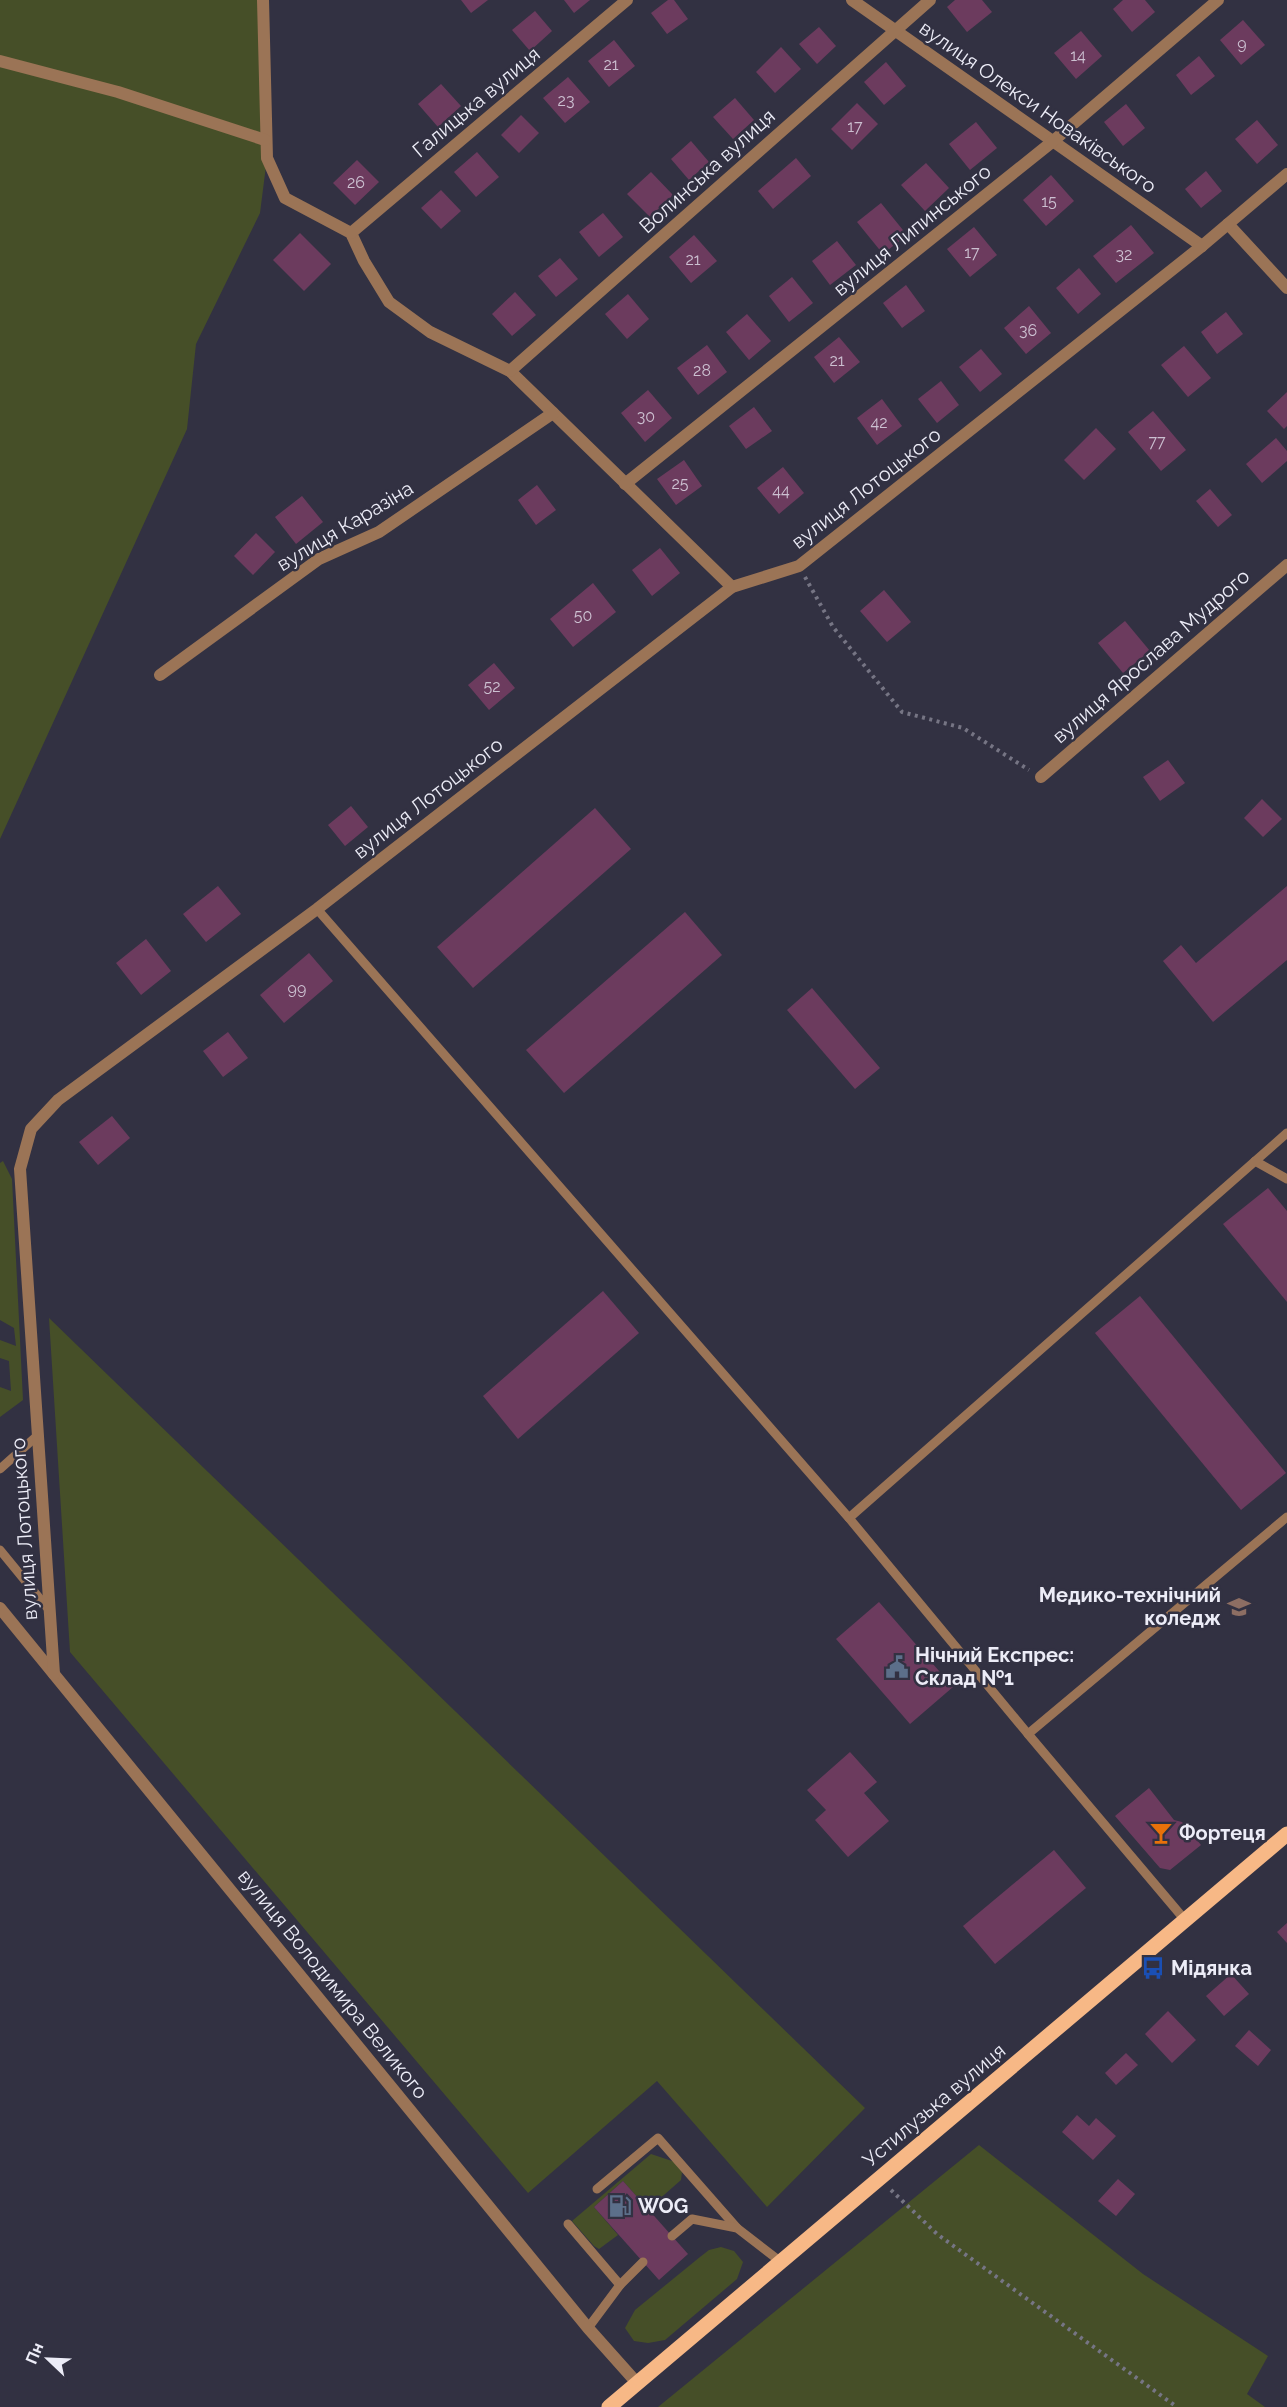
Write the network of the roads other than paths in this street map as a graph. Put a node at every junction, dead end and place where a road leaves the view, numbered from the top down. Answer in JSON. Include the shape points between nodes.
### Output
{"nodes":[{"id":1,"x":263,"y":0,"type":"edge"},
{"id":2,"x":627,"y":0,"type":"edge"},
{"id":3,"x":852,"y":0,"type":"edge"},
{"id":4,"x":930,"y":0,"type":"edge"},
{"id":5,"x":1218,"y":0,"type":"edge"},
{"id":6,"x":895,"y":31,"type":"junction"},
{"id":7,"x":0,"y":61,"type":"edge"},
{"id":8,"x":265,"y":140,"type":"junction"},
{"id":9,"x":1052,"y":142,"type":"junction"},
{"id":10,"x":1287,"y":174,"type":"edge"},
{"id":11,"x":1228,"y":224,"type":"junction"},
{"id":12,"x":351,"y":233,"type":"junction"},
{"id":13,"x":1202,"y":246,"type":"junction"},
{"id":14,"x":1287,"y":288,"type":"edge"},
{"id":15,"x":510,"y":371,"type":"junction"},
{"id":16,"x":553,"y":413,"type":"junction"},
{"id":17,"x":625,"y":484,"type":"junction"},
{"id":18,"x":1287,"y":565,"type":"edge"},
{"id":19,"x":732,"y":587,"type":"junction"},
{"id":20,"x":160,"y":675,"type":"dead end"},
{"id":21,"x":1041,"y":777,"type":"road end"},
{"id":22,"x":317,"y":909,"type":"junction"},
{"id":23,"x":1287,"y":1133,"type":"edge"},
{"id":24,"x":1255,"y":1161,"type":"junction"},
{"id":25,"x":1287,"y":1179,"type":"edge"},
{"id":26,"x":38,"y":1435,"type":"junction"},
{"id":27,"x":0,"y":1469,"type":"edge"},
{"id":28,"x":1287,"y":1517,"type":"edge"},
{"id":29,"x":849,"y":1518,"type":"junction"},
{"id":30,"x":0,"y":1551,"type":"edge"},
{"id":31,"x":0,"y":1608,"type":"edge"},
{"id":32,"x":50,"y":1611,"type":"junction"},
{"id":33,"x":54,"y":1674,"type":"junction"},
{"id":34,"x":1028,"y":1734,"type":"junction"},
{"id":35,"x":1287,"y":1834,"type":"edge"},
{"id":36,"x":1185,"y":1920,"type":"junction"},
{"id":37,"x":597,"y":2189,"type":"dead end"},
{"id":38,"x":568,"y":2224,"type":"dead end"},
{"id":39,"x":737,"y":2228,"type":"junction"},
{"id":40,"x":672,"y":2236,"type":"dead end"},
{"id":41,"x":643,"y":2262,"type":"dead end"},
{"id":42,"x":781,"y":2262,"type":"junction"},
{"id":43,"x":620,"y":2285,"type":"junction"},
{"id":44,"x":588,"y":2328,"type":"junction"},
{"id":45,"x":637,"y":2383,"type":"junction"},
{"id":46,"x":609,"y":2407,"type":"edge"}],
"edges":[{"from":1,"to":8,"type":"street"},
{"from":2,"to":12,"type":"street","name":"Галицька вулиця"},
{"from":3,"to":6,"type":"street","name":"вулиця Олекси Новаківського"},
{"from":4,"to":6,"type":"street","name":"Волинська вулиця"},
{"from":5,"to":9,"type":"street","name":"вулиця Липинського"},
{"from":6,"to":9,"type":"street","name":"вулиця Олекси Новаківського"},
{"from":6,"to":15,"type":"street","name":"Волинська вулиця"},
{"from":7,"to":8,"type":"street","via":[[118,92]]},
{"from":8,"to":12,"type":"street","via":[[267,158],[285,198]]},
{"from":9,"to":13,"type":"street","name":"вулиця Олекси Новаківського"},
{"from":9,"to":17,"type":"street","name":"вулиця Липинського"},
{"from":10,"to":11,"type":"street","name":"вулиця Лотоцького"},
{"from":11,"to":13,"type":"street","name":"вулиця Лотоцького"},
{"from":11,"to":14,"type":"street"},
{"from":12,"to":15,"type":"street","via":[[390,303],[430,332]]},
{"from":13,"to":19,"type":"street","name":"вулиця Лотоцького","via":[[799,566]]},
{"from":15,"to":16,"type":"street"},
{"from":16,"to":17,"type":"street"},
{"from":16,"to":20,"type":"street","name":"вулиця Каразіна","via":[[379,532],[319,559]]},
{"from":17,"to":19,"type":"street"},
{"from":18,"to":21,"type":"street","name":"вулиця Ярослава Мудрого"},
{"from":19,"to":22,"type":"street","name":"вулиця Лотоцького"},
{"from":22,"to":26,"type":"street","name":"вулиця Лотоцького","via":[[58,1100],[31,1129],[20,1169]]},
{"from":22,"to":29,"type":"lane"},
{"from":23,"to":24,"type":"lane"},
{"from":24,"to":25,"type":"lane"},
{"from":24,"to":29,"type":"lane"},
{"from":26,"to":27,"type":"lane"},
{"from":26,"to":32,"type":"street","name":"вулиця Лотоцького"},
{"from":28,"to":34,"type":"lane"},
{"from":29,"to":34,"type":"lane"},
{"from":30,"to":32,"type":"lane"},
{"from":31,"to":33,"type":"street","name":"вулиця Володимира Великого"},
{"from":32,"to":33,"type":"street","name":"вулиця Лотоцького"},
{"from":33,"to":44,"type":"street","name":"вулиця Володимира Великого"},
{"from":34,"to":36,"type":"lane"},
{"from":35,"to":36,"type":"main road","name":"Устилузька вулиця"},
{"from":36,"to":42,"type":"main road","name":"Устилузька вулиця"},
{"from":37,"to":39,"type":"lane","via":[[658,2138]]},
{"from":38,"to":43,"type":"lane"},
{"from":39,"to":40,"type":"lane","via":[[692,2219]]},
{"from":39,"to":42,"type":"lane"},
{"from":41,"to":43,"type":"lane"},
{"from":42,"to":45,"type":"main road","name":"Устилузька вулиця"},
{"from":43,"to":44,"type":"lane"},
{"from":44,"to":45,"type":"street","name":"вулиця Володимира Великого"},
{"from":45,"to":46,"type":"main road","name":"Устилузька вулиця"}]}
